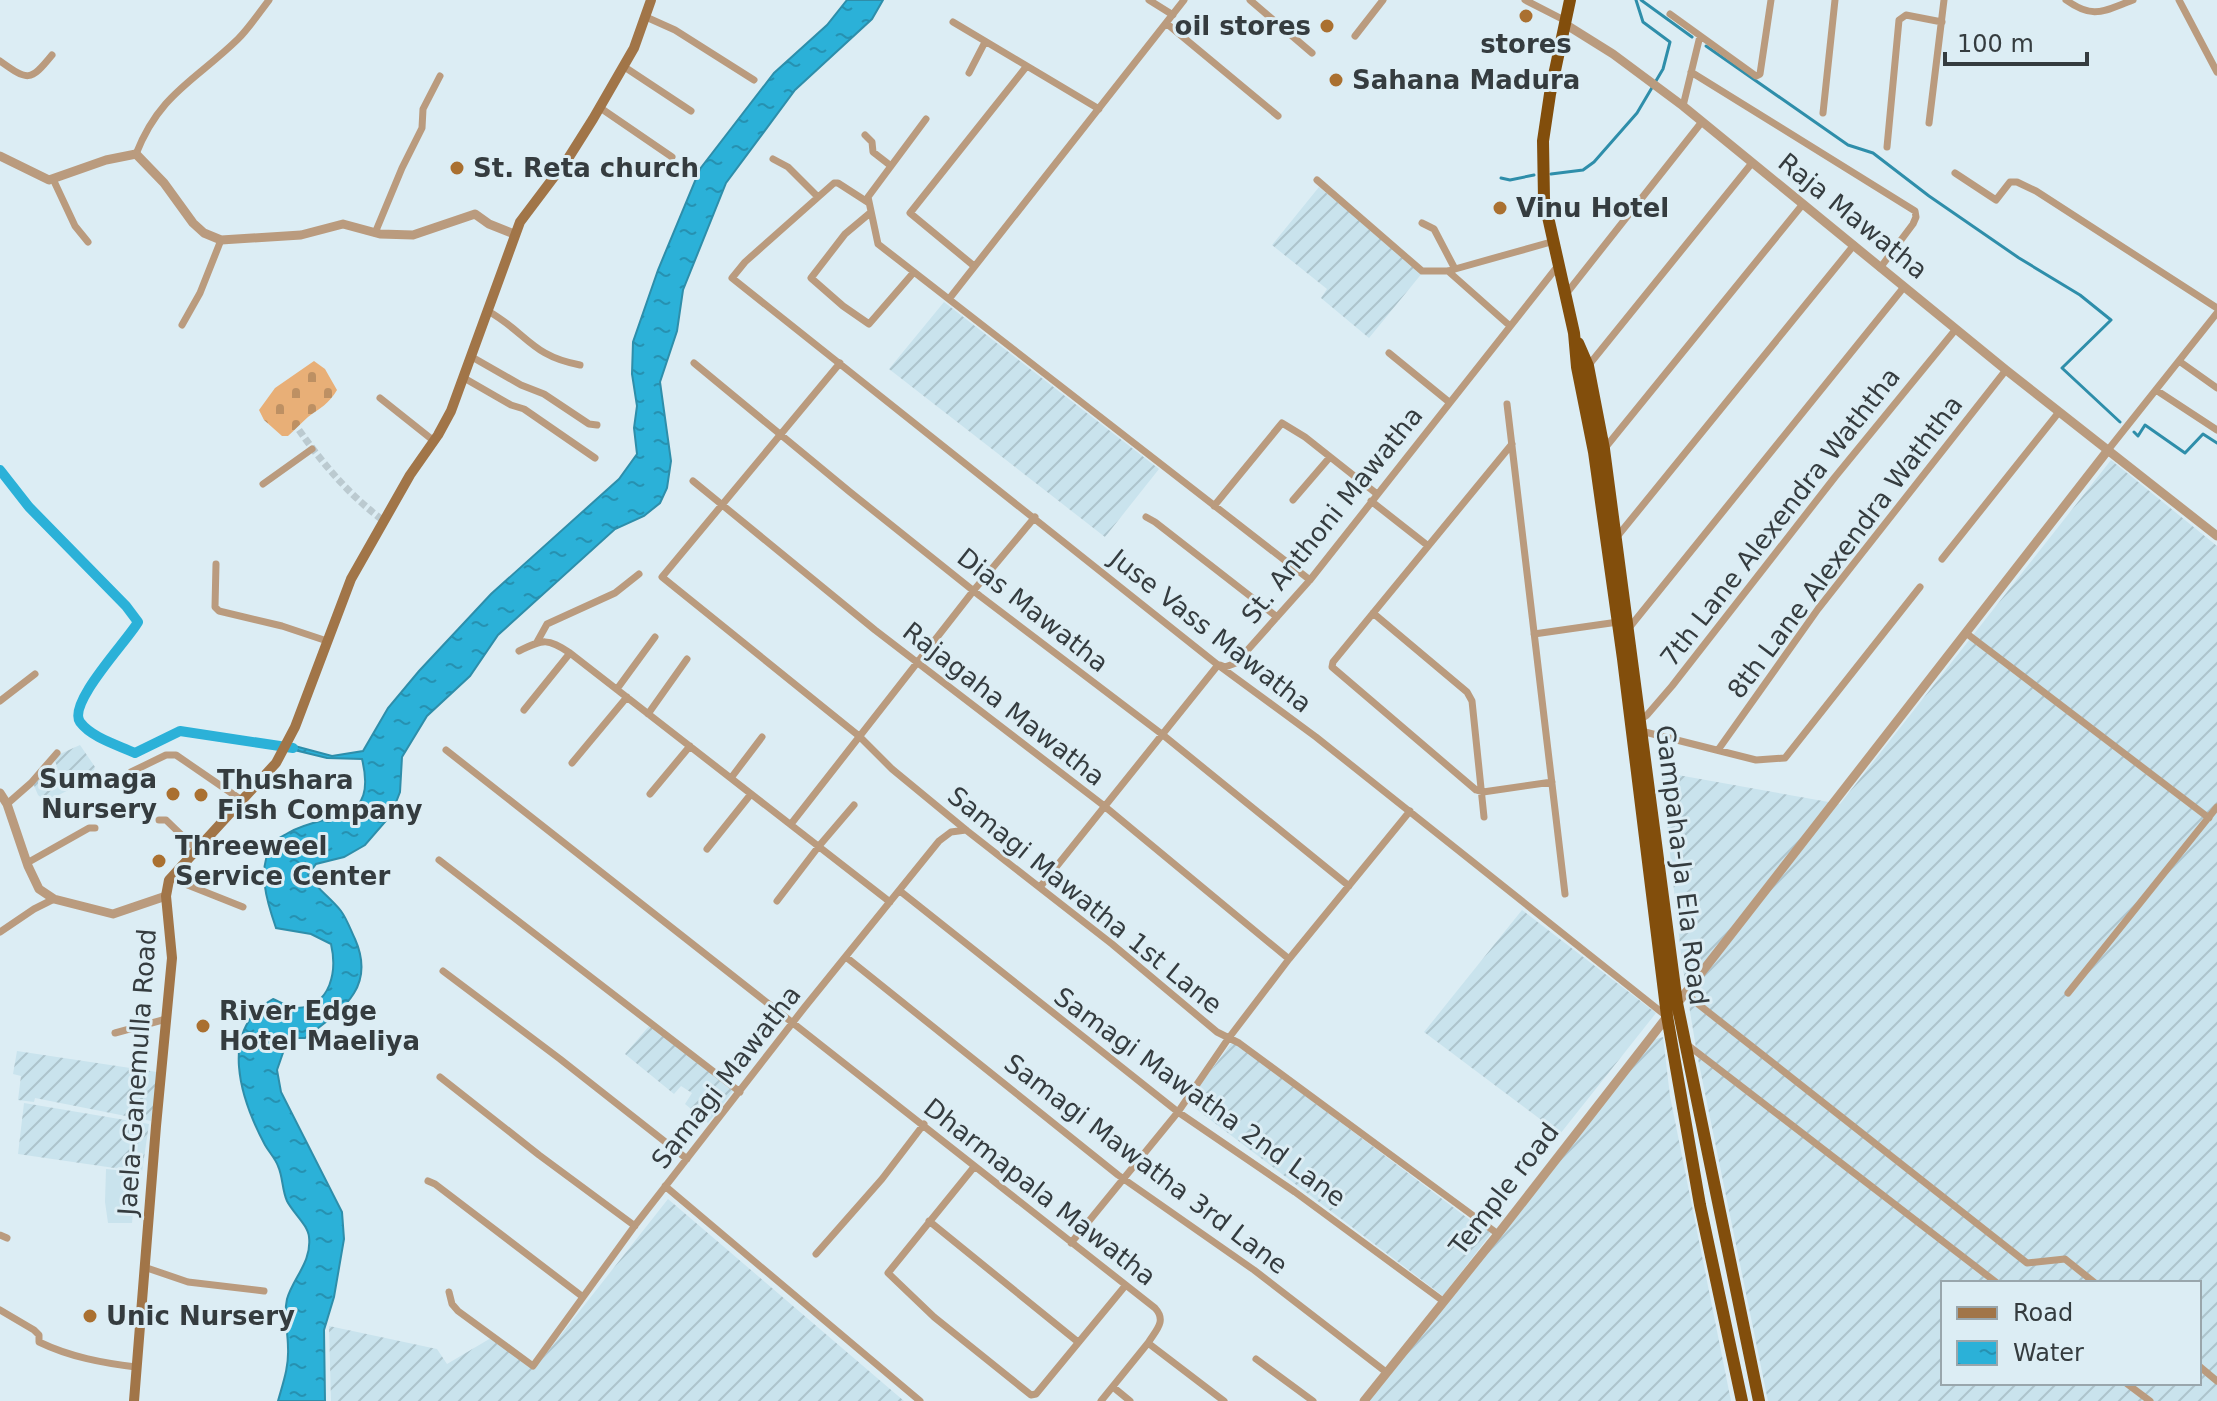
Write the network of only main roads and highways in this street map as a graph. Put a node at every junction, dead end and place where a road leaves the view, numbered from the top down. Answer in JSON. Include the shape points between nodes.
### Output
{"nodes":[{"id":1,"x":651,"y":0,"type":"edge"},
{"id":2,"x":1570,"y":0,"type":"edge"},
{"id":3,"x":1574,"y":333,"type":"junction"},
{"id":4,"x":1612,"y":540,"type":"junction"},
{"id":5,"x":1637,"y":726,"type":"junction"},
{"id":6,"x":134,"y":1401,"type":"edge"},
{"id":7,"x":1742,"y":1401,"type":"edge"},
{"id":8,"x":1759,"y":1401,"type":"edge"}],
"edges":[{"from":1,"to":6,"type":"main road","name":"Jaela-Ganemulla Road","via":[[634,48],[569,157],[514,234],[451,411],[351,579],[286,746],[243,801],[170,878],[166,896],[172,945]]},
{"from":2,"to":3,"type":"highway","name":"Gampaha-Ja Ela Road","via":[[1543,141],[1542,181]]},
{"from":3,"to":4,"type":"highway","name":"Gampaha-Ja Ela Road"},
{"from":3,"to":4,"type":"highway","name":"Gampaha-Ja Ela Road","via":[[1588,366],[1604,449]]},
{"from":4,"to":5,"type":"highway","name":"Gampaha-Ja Ela Road"},
{"from":5,"to":7,"type":"highway","name":"Gampaha-Ja Ela Road","via":[[1667,1016]]},
{"from":5,"to":8,"type":"highway","name":"Gampaha-Ja Ela Road","via":[[1677,1003]]}]}
